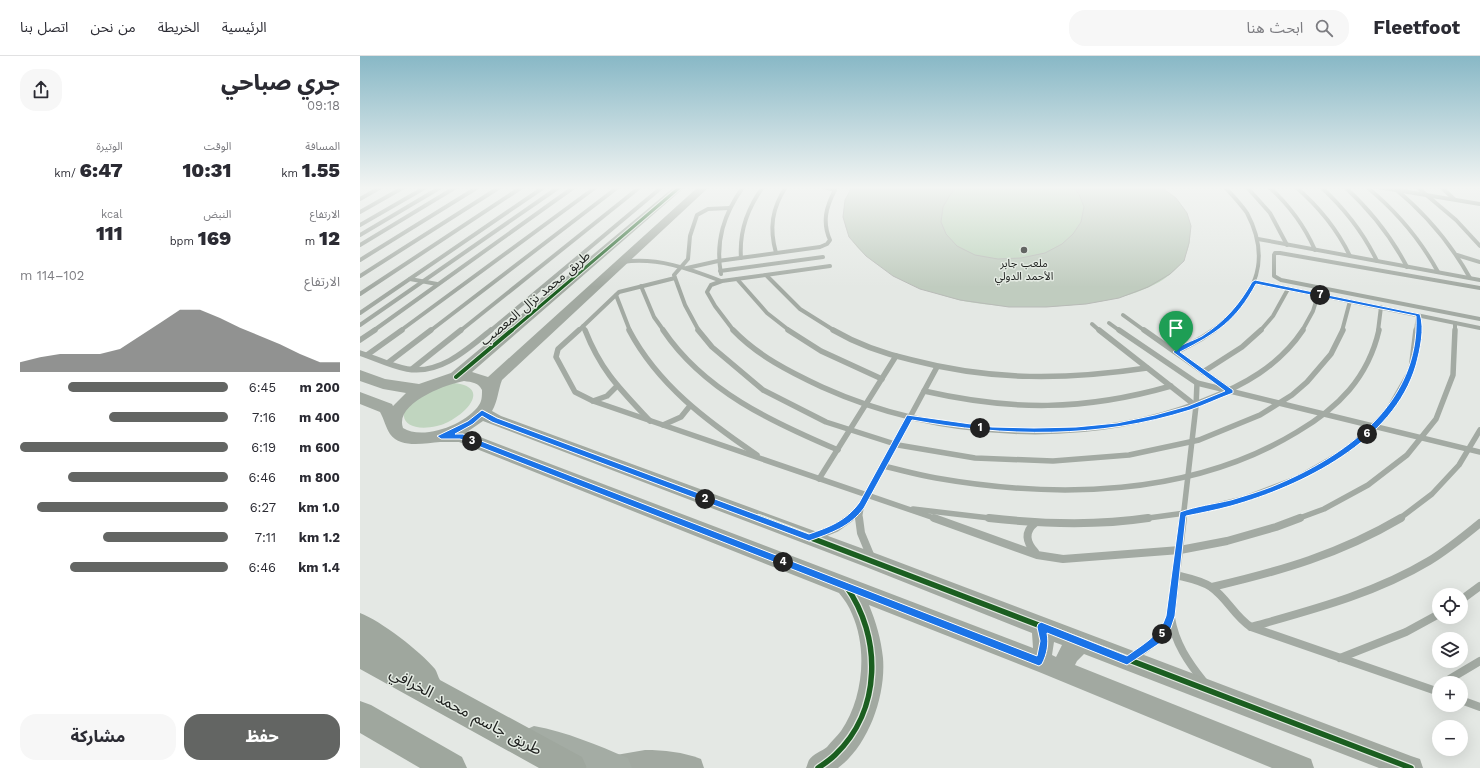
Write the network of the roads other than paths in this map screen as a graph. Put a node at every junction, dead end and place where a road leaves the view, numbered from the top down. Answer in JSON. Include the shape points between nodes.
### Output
{"nodes":[{"id":1,"x":384,"y":220,"type":"edge"},
{"id":2,"x":401,"y":220,"type":"edge"},
{"id":3,"x":424,"y":220,"type":"edge"},
{"id":4,"x":448,"y":220,"type":"edge"},
{"id":5,"x":472,"y":220,"type":"edge"},
{"id":6,"x":495,"y":220,"type":"edge"},
{"id":7,"x":510,"y":220,"type":"edge"},
{"id":8,"x":527,"y":220,"type":"edge"},
{"id":9,"x":551,"y":220,"type":"edge"},
{"id":10,"x":575,"y":220,"type":"edge"},
{"id":11,"x":598,"y":220,"type":"edge"},
{"id":12,"x":622,"y":220,"type":"edge"},
{"id":13,"x":641,"y":220,"type":"edge"},
{"id":14,"x":668,"y":220,"type":"edge"},
{"id":15,"x":695,"y":220,"type":"edge"},
{"id":16,"x":724,"y":220,"type":"edge"},
{"id":17,"x":744,"y":220,"type":"edge"},
{"id":18,"x":772,"y":220,"type":"edge"},
{"id":19,"x":825,"y":220,"type":"edge"},
{"id":20,"x":1250,"y":220,"type":"edge"},
{"id":21,"x":1275,"y":220,"type":"edge"},
{"id":22,"x":1300,"y":220,"type":"edge"},
{"id":23,"x":1328,"y":220,"type":"edge"},
{"id":24,"x":1352,"y":220,"type":"edge"},
{"id":25,"x":1377,"y":220,"type":"edge"},
{"id":26,"x":1402,"y":220,"type":"edge"},
{"id":27,"x":1429,"y":220,"type":"edge"},
{"id":28,"x":1456,"y":220,"type":"edge"},
{"id":29,"x":481,"y":230,"type":"junction"},
{"id":30,"x":493,"y":232,"type":"junction"},
{"id":31,"x":360,"y":235,"type":"edge"},
{"id":32,"x":506,"y":235,"type":"junction"},
{"id":33,"x":1258,"y":239,"type":"junction"},
{"id":34,"x":1287,"y":244,"type":"junction"},
{"id":35,"x":360,"y":245,"type":"edge"},
{"id":36,"x":1480,"y":246,"type":"edge"},
{"id":37,"x":636,"y":250,"type":"junction"},
{"id":38,"x":1315,"y":250,"type":"junction"},
{"id":39,"x":776,"y":253,"type":"junction"},
{"id":40,"x":1457,"y":255,"type":"junction"},
{"id":41,"x":1350,"y":256,"type":"junction"},
{"id":42,"x":824,"y":257,"type":"dead end"},
{"id":43,"x":741,"y":258,"type":"junction"},
{"id":44,"x":360,"y":260,"type":"edge"},
{"id":45,"x":645,"y":260,"type":"junction"},
{"id":46,"x":718,"y":261,"type":"junction"},
{"id":47,"x":1377,"y":261,"type":"junction"},
{"id":48,"x":623,"y":262,"type":"junction"},
{"id":49,"x":1480,"y":262,"type":"edge"},
{"id":50,"x":830,"y":266,"type":"dead end"},
{"id":51,"x":1407,"y":267,"type":"junction"},
{"id":52,"x":1464,"y":267,"type":"junction"},
{"id":53,"x":681,"y":268,"type":"junction"},
{"id":54,"x":687,"y":268,"type":"junction"},
{"id":55,"x":720,"y":271,"type":"junction"},
{"id":56,"x":1438,"y":272,"type":"junction"},
{"id":57,"x":766,"y":275,"type":"junction"},
{"id":58,"x":360,"y":276,"type":"edge"},
{"id":59,"x":675,"y":278,"type":"junction"},
{"id":60,"x":1470,"y":278,"type":"junction"},
{"id":61,"x":410,"y":279,"type":"junction"},
{"id":62,"x":737,"y":280,"type":"junction"},
{"id":63,"x":1480,"y":280,"type":"edge"},
{"id":64,"x":722,"y":281,"type":"junction"},
{"id":65,"x":423,"y":282,"type":"junction"},
{"id":66,"x":1255,"y":282,"type":"junction"},
{"id":67,"x":437,"y":284,"type":"junction"},
{"id":68,"x":641,"y":286,"type":"junction"},
{"id":69,"x":1480,"y":288,"type":"edge"},
{"id":70,"x":1288,"y":289,"type":"junction"},
{"id":71,"x":360,"y":294,"type":"edge"},
{"id":72,"x":616,"y":295,"type":"junction"},
{"id":73,"x":1318,"y":295,"type":"junction"},
{"id":74,"x":1350,"y":301,"type":"junction"},
{"id":75,"x":1380,"y":307,"type":"junction"},
{"id":76,"x":360,"y":313,"type":"edge"},
{"id":77,"x":1123,"y":315,"type":"dead end"},
{"id":78,"x":1418,"y":315,"type":"junction"},
{"id":79,"x":1480,"y":319,"type":"edge"},
{"id":80,"x":1109,"y":323,"type":"dead end"},
{"id":81,"x":1455,"y":323,"type":"junction"},
{"id":82,"x":1092,"y":324,"type":"dead end"},
{"id":83,"x":360,"y":325,"type":"edge"},
{"id":84,"x":583,"y":326,"type":"junction"},
{"id":85,"x":1480,"y":328,"type":"edge"},
{"id":86,"x":360,"y":340,"type":"edge"},
{"id":87,"x":1176,"y":352,"type":"junction"},
{"id":88,"x":360,"y":353,"type":"edge"},
{"id":89,"x":368,"y":355,"type":"junction"},
{"id":90,"x":896,"y":356,"type":"junction"},
{"id":91,"x":389,"y":362,"type":"junction"},
{"id":92,"x":937,"y":367,"type":"junction"},
{"id":93,"x":1147,"y":368,"type":"junction"},
{"id":94,"x":412,"y":369,"type":"junction"},
{"id":95,"x":1203,"y":372,"type":"junction"},
{"id":96,"x":360,"y":376,"type":"edge"},
{"id":97,"x":456,"y":377,"type":"junction"},
{"id":98,"x":882,"y":379,"type":"junction"},
{"id":99,"x":1197,"y":383,"type":"junction"},
{"id":100,"x":617,"y":386,"type":"junction"},
{"id":101,"x":1171,"y":386,"type":"junction"},
{"id":102,"x":420,"y":390,"type":"junction"},
{"id":103,"x":490,"y":390,"type":"junction"},
{"id":104,"x":924,"y":391,"type":"junction"},
{"id":105,"x":1230,"y":391,"type":"junction"},
{"id":106,"x":362,"y":400,"type":"edge"},
{"id":107,"x":593,"y":401,"type":"junction"},
{"id":108,"x":1281,"y":403,"type":"junction"},
{"id":109,"x":866,"y":405,"type":"junction"},
{"id":110,"x":1196,"y":406,"type":"junction"},
{"id":111,"x":689,"y":407,"type":"junction"},
{"id":112,"x":482,"y":413,"type":"junction"},
{"id":113,"x":1325,"y":414,"type":"junction"},
{"id":114,"x":910,"y":417,"type":"junction"},
{"id":115,"x":651,"y":421,"type":"junction"},
{"id":116,"x":394,"y":423,"type":"junction"},
{"id":117,"x":663,"y":425,"type":"junction"},
{"id":118,"x":1375,"y":426,"type":"junction"},
{"id":119,"x":850,"y":430,"type":"junction"},
{"id":120,"x":1480,"y":430,"type":"edge"},
{"id":121,"x":441,"y":436,"type":"junction"},
{"id":122,"x":1423,"y":438,"type":"junction"},
{"id":123,"x":1192,"y":442,"type":"junction"},
{"id":124,"x":895,"y":444,"type":"junction"},
{"id":125,"x":1470,"y":449,"type":"junction"},
{"id":126,"x":838,"y":450,"type":"junction"},
{"id":127,"x":1480,"y":452,"type":"edge"},
{"id":128,"x":765,"y":461,"type":"junction"},
{"id":129,"x":883,"y":466,"type":"junction"},
{"id":130,"x":1187,"y":476,"type":"junction"},
{"id":131,"x":819,"y":479,"type":"junction"},
{"id":132,"x":867,"y":496,"type":"junction"},
{"id":133,"x":862,"y":506,"type":"junction"},
{"id":134,"x":900,"y":507,"type":"junction"},
{"id":135,"x":1183,"y":514,"type":"junction"},
{"id":136,"x":1035,"y":523,"type":"junction"},
{"id":137,"x":1480,"y":523,"type":"edge"},
{"id":138,"x":809,"y":538,"type":"junction"},
{"id":139,"x":1179,"y":550,"type":"junction"},
{"id":140,"x":1036,"y":554,"type":"junction"},
{"id":141,"x":873,"y":562,"type":"junction"},
{"id":142,"x":1176,"y":575,"type":"junction"},
{"id":143,"x":846,"y":586,"type":"junction"},
{"id":144,"x":1480,"y":586,"type":"edge"},
{"id":145,"x":1212,"y":587,"type":"junction"},
{"id":146,"x":1468,"y":595,"type":"edge"},
{"id":147,"x":1170,"y":616,"type":"junction"},
{"id":148,"x":1432,"y":618,"type":"edge"},
{"id":149,"x":360,"y":626,"type":"edge"},
{"id":150,"x":1041,"y":627,"type":"junction"},
{"id":151,"x":1251,"y":627,"type":"junction"},
{"id":152,"x":1080,"y":642,"type":"junction"},
{"id":153,"x":360,"y":654,"type":"edge"},
{"id":154,"x":1340,"y":658,"type":"junction"},
{"id":155,"x":1127,"y":660,"type":"junction"},
{"id":156,"x":1039,"y":661,"type":"junction"},
{"id":157,"x":1480,"y":661,"type":"edge"},
{"id":158,"x":1062,"y":671,"type":"junction"},
{"id":159,"x":1455,"y":676,"type":"edge"},
{"id":160,"x":1432,"y":690,"type":"edge"},
{"id":161,"x":1213,"y":693,"type":"junction"},
{"id":162,"x":444,"y":698,"type":"junction"},
{"id":163,"x":1468,"y":703,"type":"edge"},
{"id":164,"x":1480,"y":707,"type":"edge"},
{"id":165,"x":360,"y":716,"type":"edge"},
{"id":166,"x":512,"y":735,"type":"junction"},
{"id":167,"x":451,"y":768,"type":"edge"},
{"id":168,"x":571,"y":768,"type":"edge"},
{"id":169,"x":617,"y":768,"type":"edge"},
{"id":170,"x":692,"y":768,"type":"edge"},
{"id":171,"x":818,"y":768,"type":"edge"},
{"id":172,"x":1302,"y":768,"type":"edge"},
{"id":173,"x":1411,"y":768,"type":"edge"}],
"edges":[{"from":1,"to":31,"type":"lane"},
{"from":2,"to":35,"type":"lane"},
{"from":3,"to":44,"type":"lane"},
{"from":4,"to":58,"type":"lane"},
{"from":5,"to":71,"type":"lane"},
{"from":6,"to":29,"type":"lane"},
{"from":7,"to":30,"type":"lane"},
{"from":8,"to":32,"type":"lane"},
{"from":9,"to":89,"type":"lane"},
{"from":10,"to":91,"type":"lane"},
{"from":11,"to":94,"type":"lane"},
{"from":12,"to":94,"type":"lane","via":[[458,356],[432,367]]},
{"from":13,"to":97,"type":"street","name":"طريق محمد نزال المعصب"},
{"from":14,"to":37,"type":"street"},
{"from":15,"to":53,"type":"lane","via":[[688,259]]},
{"from":16,"to":46,"type":"lane","via":[[718,242]]},
{"from":17,"to":43,"type":"lane","via":[[740,238]]},
{"from":18,"to":39,"type":"lane","via":[[772,237]]},
{"from":19,"to":39,"type":"lane","via":[[829,243],[820,247]]},
{"from":20,"to":33,"type":"lane"},
{"from":21,"to":34,"type":"lane"},
{"from":22,"to":38,"type":"lane"},
{"from":23,"to":41,"type":"lane"},
{"from":24,"to":47,"type":"lane"},
{"from":25,"to":51,"type":"lane","via":[[1399,250]]},
{"from":26,"to":56,"type":"lane","via":[[1424,247]]},
{"from":27,"to":40,"type":"lane"},
{"from":28,"to":36,"type":"lane"},
{"from":29,"to":30,"type":"lane"},
{"from":29,"to":61,"type":"lane"},
{"from":30,"to":32,"type":"lane"},
{"from":30,"to":65,"type":"lane"},
{"from":32,"to":67,"type":"lane"},
{"from":33,"to":34,"type":"lane"},
{"from":33,"to":66,"type":"lane","via":[[1259,264]]},
{"from":34,"to":38,"type":"lane"},
{"from":37,"to":45,"type":"lane","via":[[638,256]]},
{"from":37,"to":48,"type":"street"},
{"from":38,"to":41,"type":"lane"},
{"from":39,"to":43,"type":"lane"},
{"from":40,"to":49,"type":"lane"},
{"from":40,"to":52,"type":"lane"},
{"from":41,"to":47,"type":"lane"},
{"from":42,"to":55,"type":"lane"},
{"from":43,"to":46,"type":"lane"},
{"from":45,"to":48,"type":"lane"},
{"from":45,"to":53,"type":"lane"},
{"from":46,"to":54,"type":"lane"},
{"from":46,"to":55,"type":"lane"},
{"from":47,"to":51,"type":"lane"},
{"from":48,"to":103,"type":"street","via":[[495,377]]},
{"from":49,"to":52,"type":"lane"},
{"from":50,"to":57,"type":"lane"},
{"from":51,"to":56,"type":"lane"},
{"from":52,"to":60,"type":"lane"},
{"from":53,"to":54,"type":"lane"},
{"from":53,"to":59,"type":"lane","via":[[675,274]]},
{"from":54,"to":64,"type":"lane"},
{"from":55,"to":64,"type":"lane"},
{"from":56,"to":60,"type":"lane"},
{"from":57,"to":62,"type":"lane"},
{"from":57,"to":90,"type":"lane","via":[[786,298],[815,320],[852,339]]},
{"from":59,"to":68,"type":"lane"},
{"from":59,"to":119,"type":"lane","via":[[694,324],[724,359],[752,382],[787,403]]},
{"from":60,"to":63,"type":"lane"},
{"from":61,"to":65,"type":"lane"},
{"from":61,"to":76,"type":"lane"},
{"from":62,"to":64,"type":"lane"},
{"from":62,"to":98,"type":"lane","via":[[761,308],[795,336],[841,362]]},
{"from":64,"to":109,"type":"lane","via":[[711,285],[707,292],[722,316],[746,341],[791,373]]},
{"from":65,"to":67,"type":"lane"},
{"from":65,"to":83,"type":"lane"},
{"from":66,"to":70,"type":"lane"},
{"from":66,"to":87,"type":"lane","via":[[1244,302],[1227,320],[1204,337]]},
{"from":67,"to":86,"type":"lane"},
{"from":68,"to":72,"type":"lane"},
{"from":68,"to":126,"type":"lane","via":[[648,307],[664,333],[705,376],[767,418]]},
{"from":69,"to":79,"type":"lane","via":[[1280,253],[1274,255],[1274,276],[1281,280]]},
{"from":70,"to":73,"type":"lane"},
{"from":70,"to":95,"type":"lane","via":[[1278,310],[1264,329],[1244,347]]},
{"from":72,"to":84,"type":"lane"},
{"from":72,"to":111,"type":"lane","via":[[626,326],[643,356]]},
{"from":73,"to":74,"type":"lane"},
{"from":73,"to":105,"type":"lane","via":[[1308,322],[1289,349],[1260,374]]},
{"from":74,"to":75,"type":"lane"},
{"from":74,"to":108,"type":"lane","via":[[1347,322],[1332,354],[1311,379]]},
{"from":75,"to":78,"type":"lane"},
{"from":75,"to":113,"type":"lane","via":[[1377,338],[1368,363],[1352,388]]},
{"from":77,"to":87,"type":"lane"},
{"from":78,"to":81,"type":"lane"},
{"from":78,"to":118,"type":"lane","via":[[1418,345],[1410,374],[1398,397]]},
{"from":80,"to":99,"type":"lane"},
{"from":81,"to":85,"type":"lane"},
{"from":81,"to":122,"type":"lane","via":[[1457,352],[1452,381],[1441,410]]},
{"from":82,"to":93,"type":"lane"},
{"from":84,"to":100,"type":"lane","via":[[595,355]]},
{"from":84,"to":107,"type":"lane","via":[[556,354],[575,392]]},
{"from":87,"to":95,"type":"lane"},
{"from":88,"to":89,"type":"lane"},
{"from":89,"to":91,"type":"lane"},
{"from":90,"to":92,"type":"lane"},
{"from":90,"to":98,"type":"lane"},
{"from":91,"to":94,"type":"lane"},
{"from":92,"to":93,"type":"lane","via":[[989,375],[1044,378],[1097,376]]},
{"from":92,"to":104,"type":"lane"},
{"from":93,"to":101,"type":"lane"},
{"from":95,"to":105,"type":"lane"},
{"from":96,"to":102,"type":"street","via":[[383,384]]},
{"from":97,"to":102,"type":"street"},
{"from":97,"to":103,"type":"street","via":[[472,377],[484,382]]},
{"from":98,"to":109,"type":"lane"},
{"from":99,"to":105,"type":"lane"},
{"from":99,"to":110,"type":"lane"},
{"from":100,"to":107,"type":"lane","via":[[607,396]]},
{"from":100,"to":115,"type":"lane"},
{"from":101,"to":104,"type":"lane","via":[[1111,401],[1060,406],[991,404]]},
{"from":101,"to":110,"type":"lane"},
{"from":102,"to":116,"type":"street","via":[[401,406]]},
{"from":103,"to":112,"type":"street","via":[[490,401]]},
{"from":104,"to":114,"type":"lane"},
{"from":105,"to":108,"type":"lane"},
{"from":105,"to":110,"type":"lane"},
{"from":106,"to":116,"type":"street","via":[[386,408]]},
{"from":107,"to":115,"type":"lane"},
{"from":108,"to":113,"type":"lane"},
{"from":108,"to":123,"type":"lane","via":[[1235,427]]},
{"from":109,"to":114,"type":"lane"},
{"from":109,"to":119,"type":"lane"},
{"from":110,"to":114,"type":"lane","via":[[1136,422],[1056,431],[971,427]]},
{"from":110,"to":123,"type":"lane"},
{"from":111,"to":117,"type":"lane","via":[[681,417]]},
{"from":111,"to":128,"type":"lane"},
{"from":112,"to":121,"type":"street","via":[[471,422]]},
{"from":112,"to":138,"type":"street"},
{"from":113,"to":118,"type":"lane"},
{"from":113,"to":130,"type":"lane","via":[[1298,434],[1268,449],[1233,463]]},
{"from":114,"to":124,"type":"lane"},
{"from":115,"to":117,"type":"lane"},
{"from":116,"to":121,"type":"street","via":[[396,430],[403,436],[413,439]]},
{"from":117,"to":128,"type":"lane"},
{"from":118,"to":122,"type":"lane"},
{"from":118,"to":135,"type":"lane","via":[[1344,452],[1293,481],[1231,503]]},
{"from":119,"to":124,"type":"lane"},
{"from":119,"to":126,"type":"lane"},
{"from":120,"to":125,"type":"lane"},
{"from":121,"to":143,"type":"street","via":[[460,436]]},
{"from":122,"to":125,"type":"lane"},
{"from":122,"to":139,"type":"lane","via":[[1400,461],[1372,483],[1321,510],[1265,531]]},
{"from":123,"to":124,"type":"lane","via":[[1126,456],[1044,462],[965,457]]},
{"from":123,"to":130,"type":"lane"},
{"from":124,"to":129,"type":"lane"},
{"from":125,"to":127,"type":"lane"},
{"from":125,"to":145,"type":"lane","via":[[1452,473],[1430,495],[1402,517],[1369,537],[1295,567]]},
{"from":126,"to":131,"type":"lane"},
{"from":128,"to":131,"type":"lane"},
{"from":129,"to":130,"type":"lane","via":[[971,484],[1041,490],[1110,488]]},
{"from":129,"to":132,"type":"lane"},
{"from":130,"to":135,"type":"lane"},
{"from":131,"to":132,"type":"lane"},
{"from":132,"to":133,"type":"lane"},
{"from":132,"to":134,"type":"lane"},
{"from":133,"to":138,"type":"lane","via":[[843,524]]},
{"from":133,"to":141,"type":"lane","via":[[859,528]]},
{"from":134,"to":136,"type":"lane"},
{"from":134,"to":140,"type":"lane"},
{"from":135,"to":136,"type":"lane","via":[[1107,523]]},
{"from":135,"to":139,"type":"lane"},
{"from":136,"to":140,"type":"lane","via":[[1029,528],[1026,537]]},
{"from":137,"to":151,"type":"lane","via":[[1432,560],[1387,584],[1333,604]]},
{"from":138,"to":141,"type":"street"},
{"from":139,"to":140,"type":"lane","via":[[1069,559],[1054,559]]},
{"from":139,"to":142,"type":"lane"},
{"from":141,"to":150,"type":"street"},
{"from":142,"to":145,"type":"lane"},
{"from":142,"to":147,"type":"lane"},
{"from":143,"to":156,"type":"street"},
{"from":143,"to":171,"type":"street","via":[[859,607],[870,638],[871,681],[858,726],[843,747]]},
{"from":144,"to":146,"type":"lane"},
{"from":145,"to":151,"type":"lane","via":[[1239,618]]},
{"from":147,"to":155,"type":"lane","via":[[1157,640]]},
{"from":147,"to":161,"type":"lane","via":[[1174,635],[1181,650]]},
{"from":148,"to":154,"type":"lane","via":[[1406,632]]},
{"from":149,"to":162,"type":"highway","via":[[400,656]]},
{"from":150,"to":152,"type":"street"},
{"from":150,"to":156,"type":"street","via":[[1044,641]]},
{"from":151,"to":154,"type":"lane"},
{"from":152,"to":155,"type":"street"},
{"from":152,"to":158,"type":"street","via":[[1068,654]]},
{"from":153,"to":162,"type":"highway","name":"طريق جاسم محمد الخرافي"},
{"from":154,"to":160,"type":"lane"},
{"from":155,"to":161,"type":"street"},
{"from":156,"to":158,"type":"street"},
{"from":157,"to":159,"type":"lane"},
{"from":158,"to":172,"type":"street"},
{"from":161,"to":173,"type":"street"},
{"from":162,"to":166,"type":"highway","name":"طريق جاسم محمد الخرافي"},
{"from":163,"to":164,"type":"lane"},
{"from":165,"to":167,"type":"highway"},
{"from":166,"to":168,"type":"highway","name":"طريق جاسم محمد الخرافي"},
{"from":166,"to":169,"type":"main road","via":[[549,741],[583,752]]},
{"from":169,"to":170,"type":"street","via":[[655,761]]}]}
